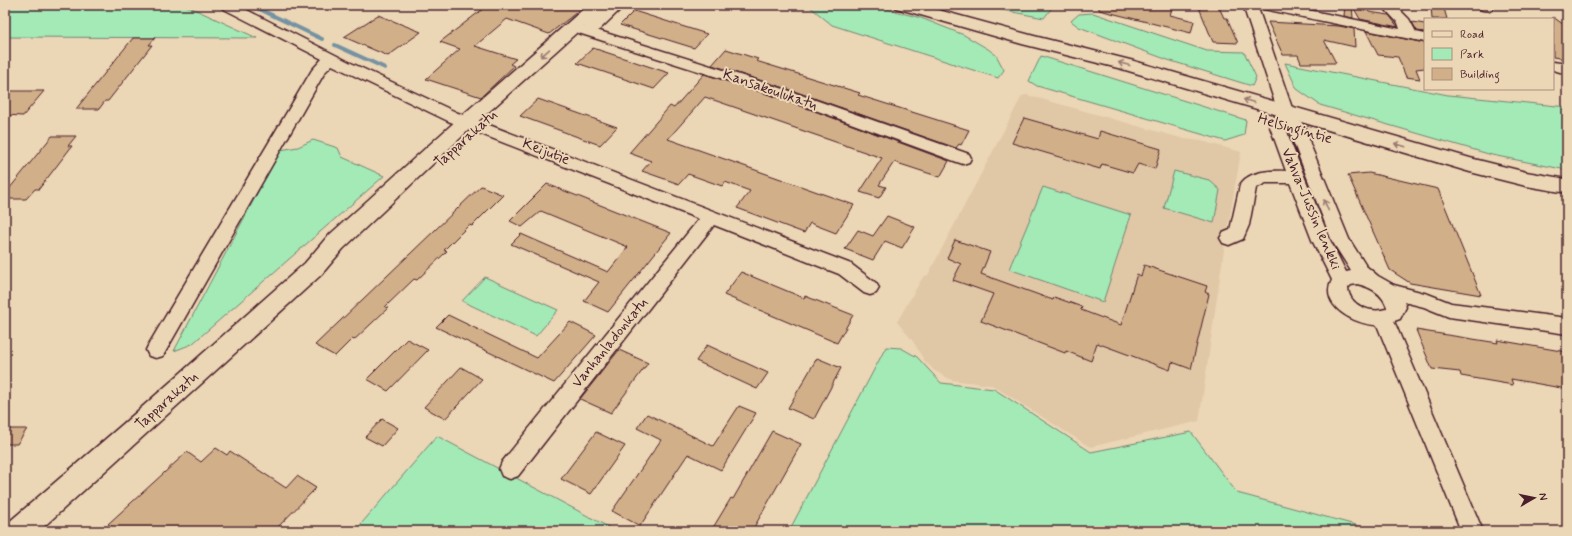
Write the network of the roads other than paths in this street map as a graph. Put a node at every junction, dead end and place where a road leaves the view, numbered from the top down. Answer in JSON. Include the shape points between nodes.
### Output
{"nodes":[{"id":1,"x":227,"y":5,"type":"edge"},
{"id":2,"x":598,"y":5,"type":"edge"},
{"id":3,"x":617,"y":5,"type":"edge"},
{"id":4,"x":902,"y":5,"type":"edge"},
{"id":5,"x":1250,"y":5,"type":"edge"},
{"id":6,"x":1264,"y":5,"type":"edge"},
{"id":7,"x":1391,"y":8,"type":"dead end"},
{"id":8,"x":581,"y":29,"type":"junction"},
{"id":9,"x":1410,"y":35,"type":"junction"},
{"id":10,"x":1424,"y":38,"type":"edge"},
{"id":11,"x":331,"y":58,"type":"junction"},
{"id":12,"x":1554,"y":66,"type":"edge"},
{"id":13,"x":1567,"y":69,"type":"edge"},
{"id":14,"x":1282,"y":118,"type":"junction"},
{"id":15,"x":473,"y":124,"type":"junction"},
{"id":16,"x":1299,"y":130,"type":"junction"},
{"id":17,"x":963,"y":158,"type":"dead end"},
{"id":18,"x":1297,"y":178,"type":"junction"},
{"id":19,"x":1567,"y":186,"type":"edge"},
{"id":20,"x":1567,"y":198,"type":"edge"},
{"id":21,"x":711,"y":216,"type":"junction"},
{"id":22,"x":1229,"y":238,"type":"dead end"},
{"id":23,"x":1371,"y":280,"type":"junction"},
{"id":24,"x":1342,"y":281,"type":"junction"},
{"id":25,"x":870,"y":288,"type":"dead end"},
{"id":26,"x":1389,"y":291,"type":"junction"},
{"id":27,"x":1449,"y":310,"type":"junction"},
{"id":28,"x":1389,"y":314,"type":"junction"},
{"id":29,"x":1567,"y":326,"type":"edge"},
{"id":30,"x":156,"y":350,"type":"dead end"},
{"id":31,"x":510,"y":469,"type":"dead end"},
{"id":32,"x":19,"y":531,"type":"edge"},
{"id":33,"x":1472,"y":531,"type":"edge"}],
"edges":[{"from":1,"to":11,"type":"street","name":"Keijutie"},
{"from":2,"to":8,"type":"main road","name":"Tapparakatu"},
{"from":3,"to":8,"type":"main road","name":"Tapparakatu"},
{"from":4,"to":14,"type":"main road","name":"Helsingintie","via":[[1128,65]]},
{"from":5,"to":14,"type":"street","name":"Vahva-Jussin lenkki"},
{"from":6,"to":9,"type":"street"},
{"from":7,"to":9,"type":"street","via":[[1404,22]]},
{"from":8,"to":15,"type":"main road","name":"Tapparakatu"},
{"from":8,"to":17,"type":"street","name":"Kansakoulukatu","via":[[782,92]]},
{"from":9,"to":10,"type":"street"},
{"from":11,"to":15,"type":"street","name":"Keijutie"},
{"from":11,"to":30,"type":"street","via":[[319,70]]},
{"from":12,"to":13,"type":"street"},
{"from":14,"to":16,"type":"main road","name":"Helsingintie"},
{"from":14,"to":18,"type":"street","name":"Vahva-Jussin lenkki","via":[[1282,141]]},
{"from":19,"to":14,"type":"main road","name":"Helsingintie","one_way":true,"via":[[1526,179]]},
{"from":15,"to":21,"type":"street","name":"Keijutie"},
{"from":15,"to":32,"type":"main road","name":"Tapparakatu","via":[[343,252],[313,269]]},
{"from":16,"to":20,"type":"main road","name":"Helsingintie","via":[[1474,181]]},
{"from":23,"to":16,"type":"street","name":"Vahva-Jussin lenkki","one_way":true,"via":[[1360,271],[1341,241],[1305,152]]},
{"from":18,"to":22,"type":"street","via":[[1269,176],[1257,178],[1248,185],[1237,234]]},
{"from":18,"to":24,"type":"street","name":"Vahva-Jussin lenkki","via":[[1321,240]]},
{"from":21,"to":25,"type":"street","name":"Keijutie","via":[[845,269]]},
{"from":21,"to":31,"type":"street","name":"Vanhanladonkatu"},
{"from":23,"to":24,"type":"street","via":[[1357,277]]},
{"from":23,"to":26,"type":"street"},
{"from":24,"to":28,"type":"street","via":[[1338,289],[1345,304],[1363,316],[1377,319]]},
{"from":26,"to":27,"type":"street","via":[[1428,301]]},
{"from":26,"to":28,"type":"street","via":[[1395,301]]},
{"from":27,"to":28,"type":"street"},
{"from":27,"to":29,"type":"street"},
{"from":28,"to":33,"type":"street"}]}
